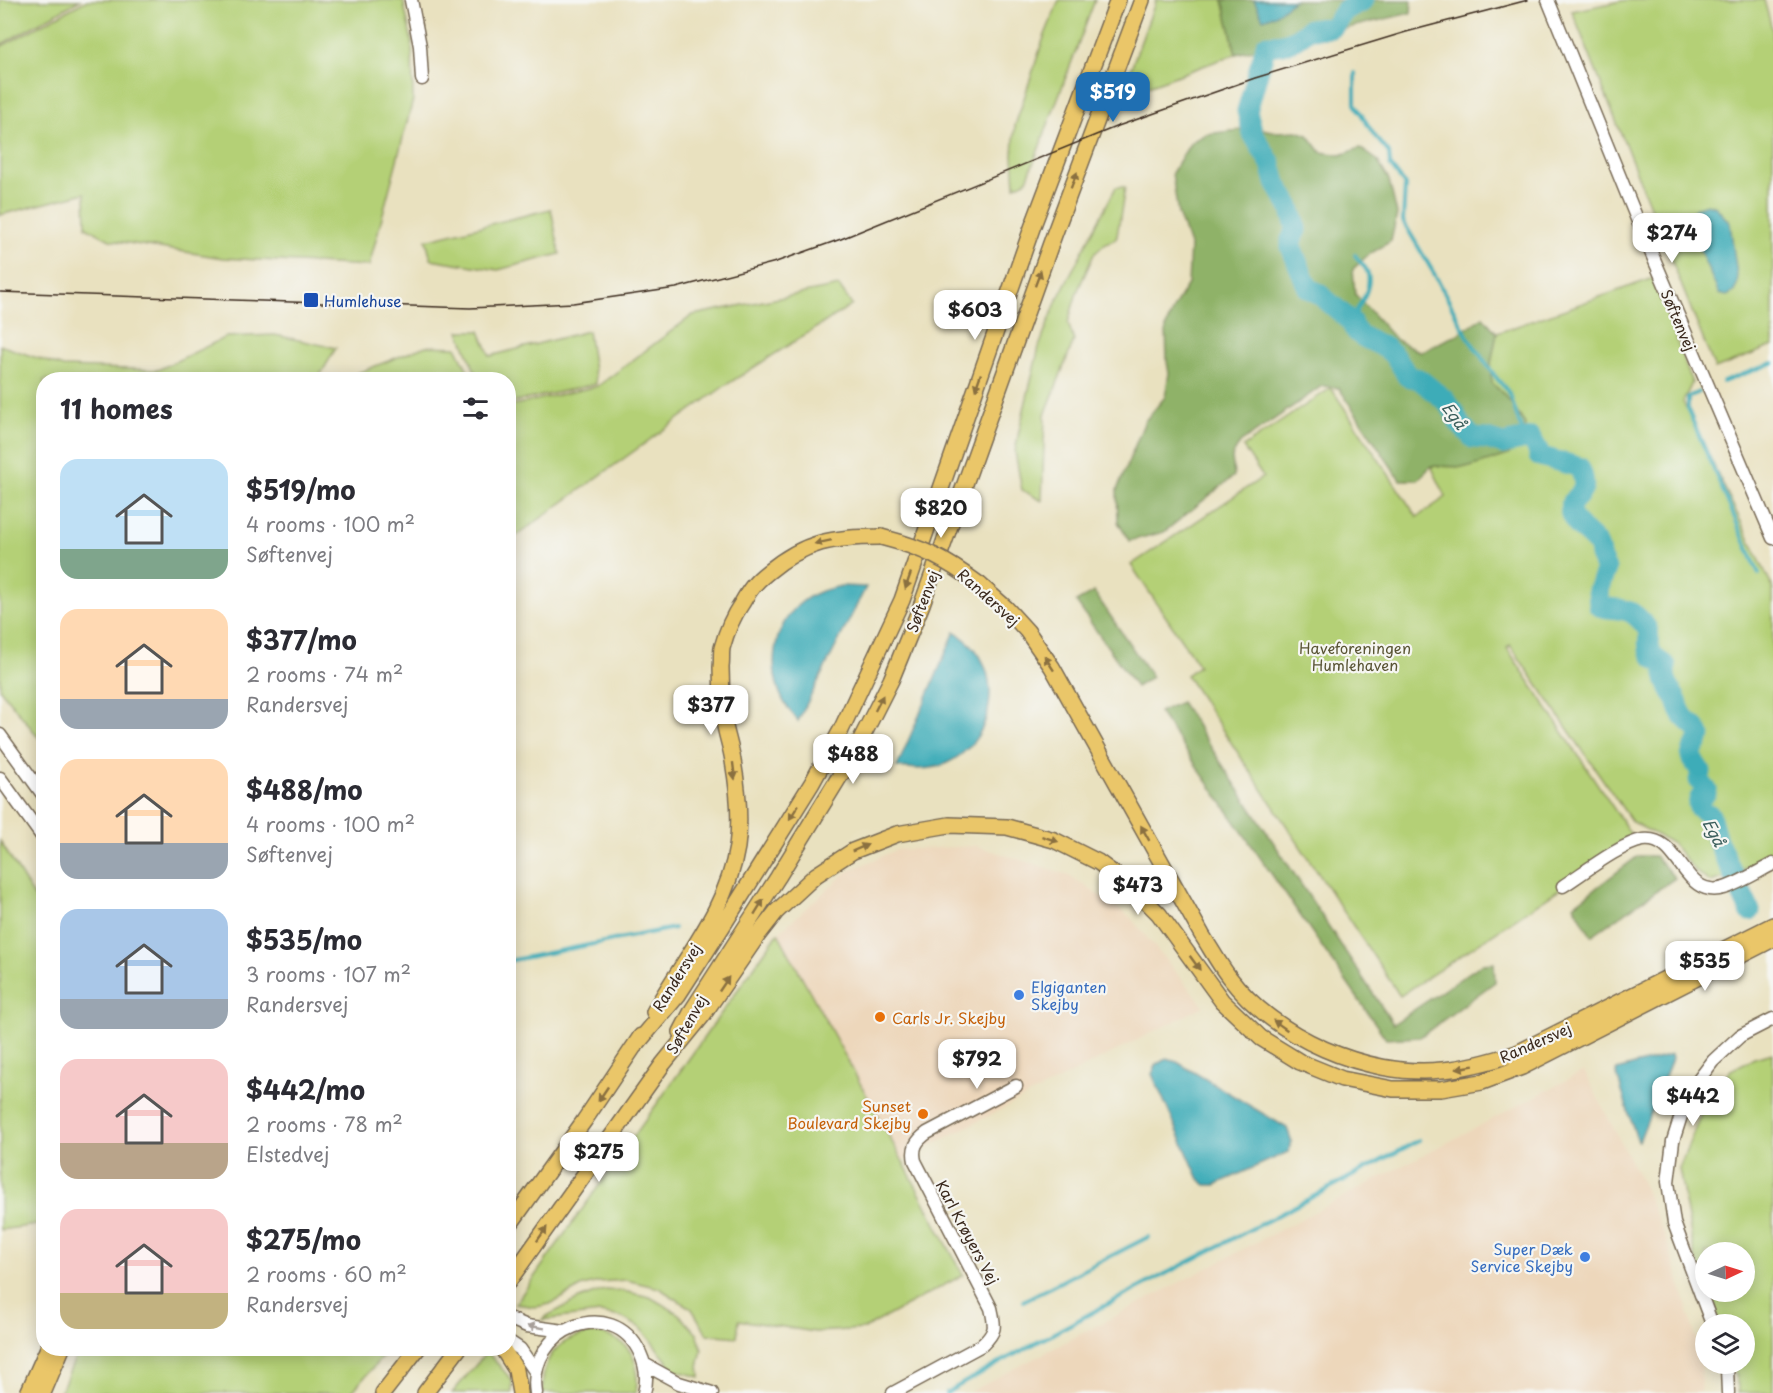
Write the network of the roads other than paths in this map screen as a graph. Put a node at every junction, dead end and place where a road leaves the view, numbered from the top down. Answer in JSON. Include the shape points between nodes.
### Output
{"nodes":[{"id":1,"x":411,"y":0,"type":"edge"},
{"id":2,"x":1118,"y":0,"type":"edge"},
{"id":3,"x":1142,"y":0,"type":"edge"},
{"id":4,"x":1548,"y":0,"type":"edge"},
{"id":5,"x":422,"y":79,"type":"dead end"},
{"id":6,"x":1773,"y":538,"type":"edge"},
{"id":7,"x":0,"y":735,"type":"edge"},
{"id":8,"x":0,"y":778,"type":"edge"},
{"id":9,"x":36,"y":785,"type":"edge"},
{"id":10,"x":36,"y":828,"type":"edge"},
{"id":11,"x":1773,"y":864,"type":"edge"},
{"id":12,"x":1563,"y":886,"type":"dead end"},
{"id":13,"x":1773,"y":925,"type":"edge"},
{"id":14,"x":1773,"y":939,"type":"edge"},
{"id":15,"x":1773,"y":1019,"type":"edge"},
{"id":16,"x":636,"y":1045,"type":"junction"},
{"id":17,"x":663,"y":1064,"type":"junction"},
{"id":18,"x":1016,"y":1086,"type":"dead end"},
{"id":19,"x":516,"y":1216,"type":"edge"},
{"id":20,"x":516,"y":1271,"type":"edge"},
{"id":21,"x":1708,"y":1314,"type":"edge"},
{"id":22,"x":516,"y":1321,"type":"edge"},
{"id":23,"x":564,"y":1331,"type":"junction"},
{"id":24,"x":516,"y":1347,"type":"edge"},
{"id":25,"x":44,"y":1356,"type":"edge"},
{"id":26,"x":59,"y":1356,"type":"edge"},
{"id":27,"x":412,"y":1356,"type":"edge"},
{"id":28,"x":453,"y":1356,"type":"edge"},
{"id":29,"x":507,"y":1356,"type":"edge"},
{"id":30,"x":646,"y":1365,"type":"junction"},
{"id":31,"x":535,"y":1371,"type":"junction"},
{"id":32,"x":1727,"y":1374,"type":"edge"},
{"id":33,"x":28,"y":1393,"type":"edge"},
{"id":34,"x":43,"y":1393,"type":"edge"},
{"id":35,"x":383,"y":1393,"type":"edge"},
{"id":36,"x":424,"y":1393,"type":"edge"},
{"id":37,"x":520,"y":1393,"type":"edge"},
{"id":38,"x":536,"y":1393,"type":"edge"},
{"id":39,"x":644,"y":1393,"type":"edge"},
{"id":40,"x":681,"y":1393,"type":"edge"},
{"id":41,"x":710,"y":1393,"type":"edge"},
{"id":42,"x":893,"y":1393,"type":"edge"},
{"id":43,"x":1728,"y":1393,"type":"edge"}],
"edges":[{"from":1,"to":5,"type":"street"},
{"from":2,"to":16,"type":"main road","name":"Søftenvej","one_way":true,"via":[[1028,238],[902,600],[875,659],[812,783],[678,995]]},
{"from":17,"to":3,"type":"main road","name":"Søftenvej","one_way":true,"via":[[693,1009],[854,753],[891,680]]},
{"from":4,"to":6,"type":"street","name":"Søftenvej"},
{"from":7,"to":9,"type":"street"},
{"from":8,"to":10,"type":"street"},
{"from":11,"to":12,"type":"street","via":[[1725,888],[1705,889],[1693,882],[1675,856],[1657,842],[1644,840],[1628,845]]},
{"from":13,"to":16,"type":"main road","name":"Randersvej","one_way":true,"bridge":true,"via":[[1517,1053],[1484,1064],[1440,1071],[1407,1070],[1370,1065],[1337,1054],[1277,1023],[1229,977],[1052,667],[1006,608],[936,555],[881,537],[850,537],[816,542],[782,560],[754,583],[734,615],[722,649],[721,683],[738,802],[733,868],[706,928]]},
{"from":17,"to":14,"type":"main road","name":"Randersvej","one_way":true,"via":[[704,1015],[776,912],[816,875],[853,851],[897,834],[949,825],[1007,827],[1054,840],[1098,862],[1132,887],[1159,914],[1222,1001],[1261,1038],[1300,1062],[1342,1079],[1393,1089],[1441,1089],[1482,1082],[1512,1071]]},
{"from":15,"to":21,"type":"street","via":[[1740,1036],[1713,1061],[1688,1095],[1672,1141],[1668,1182],[1674,1223]]},
{"from":16,"to":19,"type":"main road","name":"Randersvej","one_way":true},
{"from":20,"to":17,"type":"main road","name":"Randersvej","one_way":true},
{"from":18,"to":42,"type":"street","name":"Karl Krøyers Vej","via":[[927,1133],[915,1144],[915,1161],[991,1308],[995,1325],[993,1336],[982,1345]]},
{"from":23,"to":22,"type":"street","one_way":true},
{"from":23,"to":30,"type":"street","via":[[592,1322],[610,1325],[637,1346]]},
{"from":23,"to":31,"type":"street","via":[[542,1352]]},
{"from":24,"to":31,"type":"street"},
{"from":25,"to":33,"type":"main road"},
{"from":26,"to":34,"type":"main road"},
{"from":27,"to":35,"type":"main road"},
{"from":28,"to":36,"type":"main road"},
{"from":29,"to":37,"type":"main road","via":[[516,1370]]},
{"from":30,"to":39,"type":"street"},
{"from":30,"to":41,"type":"street","via":[[679,1383]]},
{"from":31,"to":38,"type":"street"},
{"from":32,"to":43,"type":"street"},
{"from":40,"to":41,"type":"street"}]}
